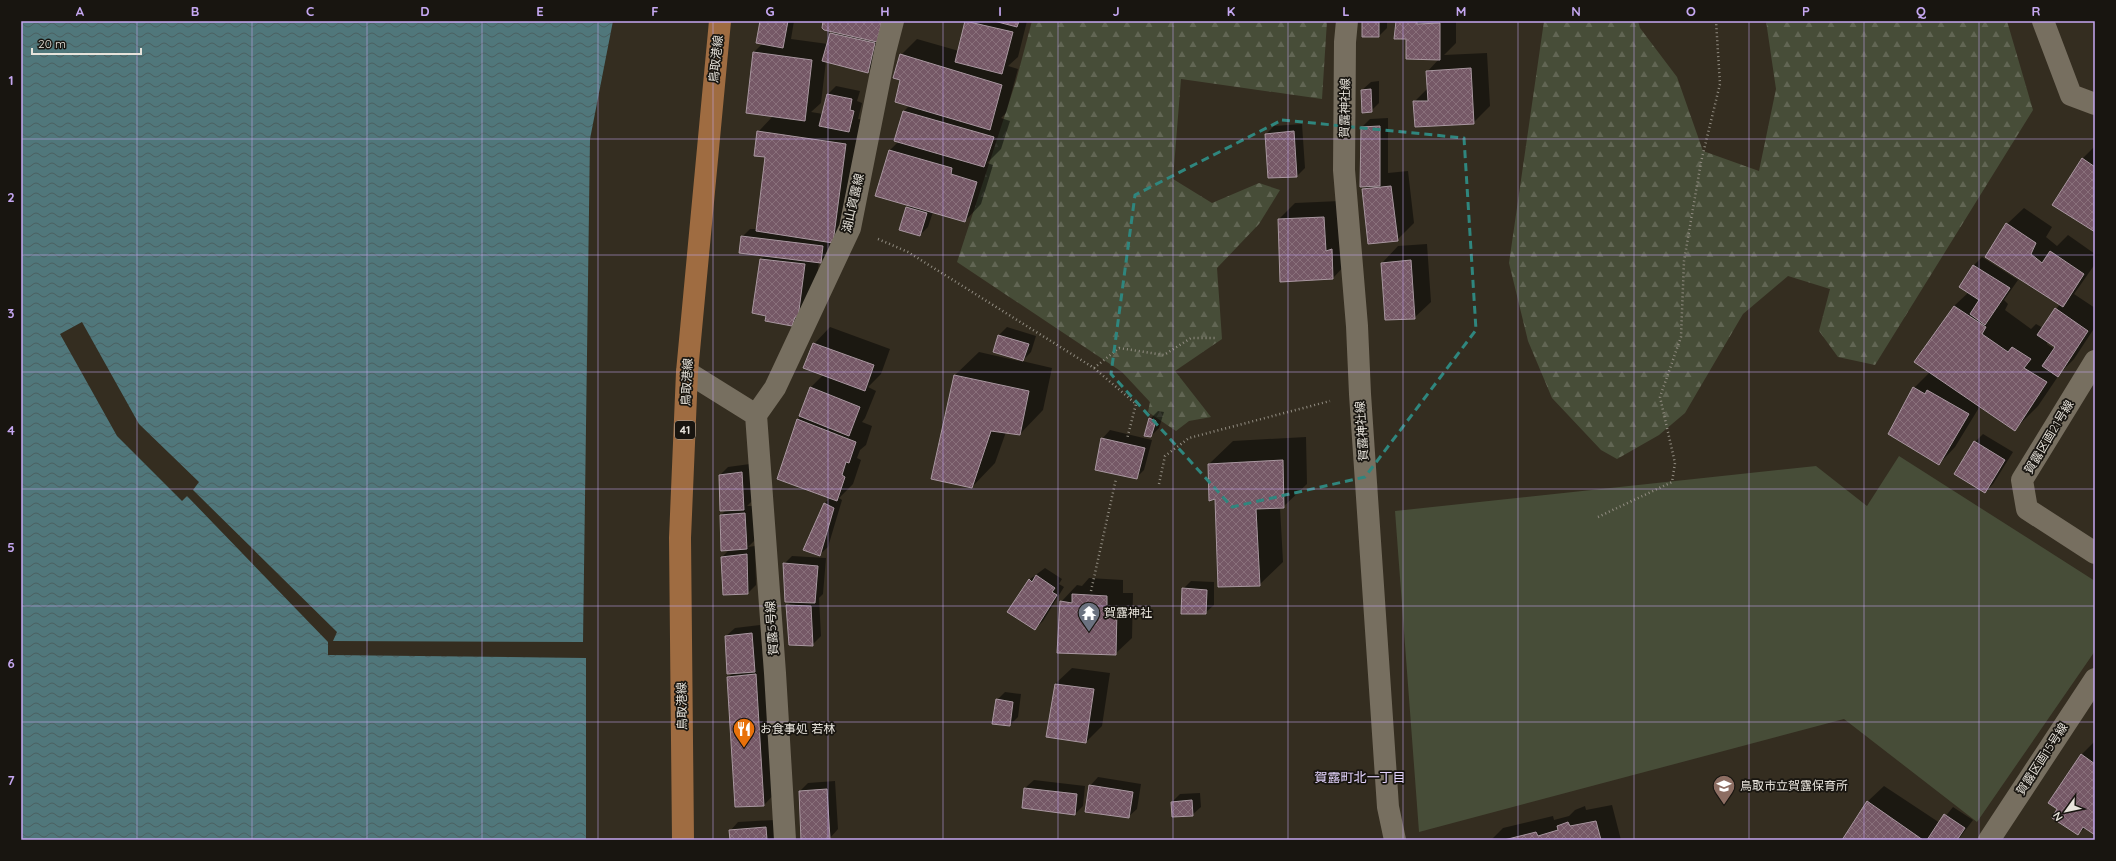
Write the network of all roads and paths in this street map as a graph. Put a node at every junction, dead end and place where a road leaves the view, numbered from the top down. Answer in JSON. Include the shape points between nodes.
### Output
{"nodes":[{"id":1,"x":720,"y":21,"type":"edge"},
{"id":2,"x":893,"y":21,"type":"edge"},
{"id":3,"x":1348,"y":21,"type":"edge"},
{"id":4,"x":1716,"y":21,"type":"edge"},
{"id":5,"x":2043,"y":21,"type":"edge"},
{"id":6,"x":2095,"y":104,"type":"edge"},
{"id":7,"x":850,"y":228,"type":"junction"},
{"id":8,"x":1216,"y":338,"type":"dead end"},
{"id":9,"x":2095,"y":361,"type":"edge"},
{"id":10,"x":1094,"y":368,"type":"junction"},
{"id":11,"x":687,"y":372,"type":"junction"},
{"id":12,"x":1360,"y":394,"type":"junction"},
{"id":13,"x":756,"y":415,"type":"junction"},
{"id":14,"x":1127,"y":440,"type":"dead end"},
{"id":15,"x":1116,"y":479,"type":"dead end"},
{"id":16,"x":1159,"y":484,"type":"dead end"},
{"id":17,"x":1598,"y":517,"type":"dead end"},
{"id":18,"x":2095,"y":552,"type":"edge"},
{"id":19,"x":1091,"y":591,"type":"dead end"},
{"id":20,"x":2095,"y":679,"type":"edge"},
{"id":21,"x":683,"y":840,"type":"edge"},
{"id":22,"x":785,"y":840,"type":"edge"},
{"id":23,"x":1395,"y":840,"type":"edge"},
{"id":24,"x":1989,"y":840,"type":"edge"}],
"edges":[{"from":1,"to":11,"type":"main road","name":"鳥取港線","number":"41"},
{"from":2,"to":7,"type":"street","name":"湖山賀露線"},
{"from":3,"to":12,"type":"street","name":"賀露神社線","via":[[1345,42],[1344,170]]},
{"from":4,"to":17,"type":"path","via":[[1720,84],[1701,162],[1684,261],[1682,337],[1660,397],[1675,463],[1672,482]]},
{"from":5,"to":6,"type":"street","via":[[2071,95]]},
{"from":7,"to":10,"type":"path","via":[[908,252]]},
{"from":7,"to":13,"type":"street","name":"湖山賀露線","via":[[775,388]]},
{"from":8,"to":10,"type":"path","via":[[1191,338],[1164,355],[1119,348]]},
{"from":9,"to":18,"type":"street","name":"賀露区画21号線","via":[[2022,480],[2027,509]]},
{"from":10,"to":14,"type":"path","via":[[1136,404]]},
{"from":11,"to":13,"type":"street"},
{"from":11,"to":21,"type":"main road","name":"鳥取港線","number":"41","via":[[680,538]]},
{"from":12,"to":16,"type":"path","via":[[1189,438],[1165,456]]},
{"from":12,"to":23,"type":"street","name":"賀露神社線","via":[[1388,807]]},
{"from":13,"to":22,"type":"street","name":"賀露5号線"},
{"from":15,"to":19,"type":"path"},
{"from":20,"to":24,"type":"street","name":"賀露区画15号線"}]}
